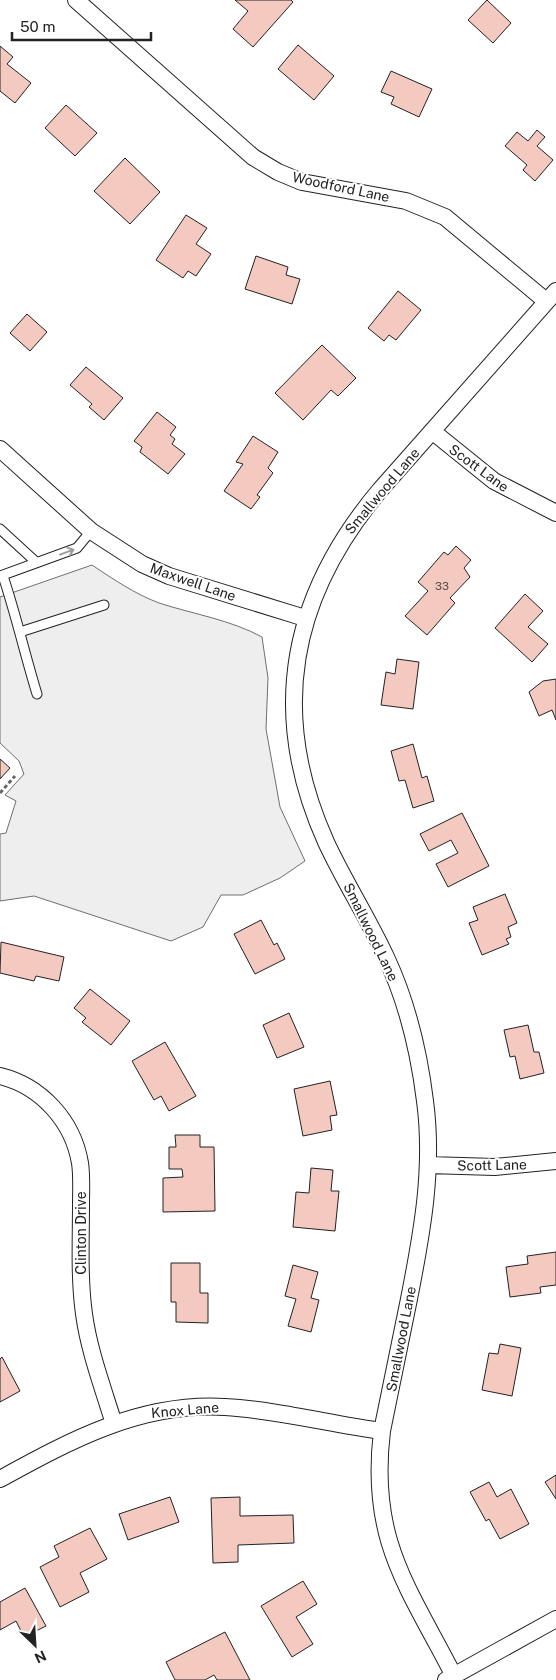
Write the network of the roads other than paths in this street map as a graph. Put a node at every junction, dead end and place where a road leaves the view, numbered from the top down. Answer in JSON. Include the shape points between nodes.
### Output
{"nodes":[{"id":1,"x":76,"y":0,"type":"edge"},
{"id":2,"x":551,"y":296,"type":"edge"},
{"id":3,"x":432,"y":432,"type":"junction"},
{"id":4,"x":0,"y":449,"type":"edge"},
{"id":5,"x":556,"y":513,"type":"edge"},
{"id":6,"x":0,"y":529,"type":"edge"},
{"id":7,"x":91,"y":531,"type":"junction"},
{"id":8,"x":36,"y":562,"type":"junction"},
{"id":9,"x":1,"y":576,"type":"edge"},
{"id":10,"x":104,"y":605,"type":"dead end"},
{"id":11,"x":305,"y":618,"type":"junction"},
{"id":12,"x":20,"y":632,"type":"junction"},
{"id":13,"x":37,"y":694,"type":"dead end"},
{"id":14,"x":0,"y":1076,"type":"edge"},
{"id":15,"x":556,"y":1162,"type":"edge"},
{"id":16,"x":428,"y":1165,"type":"junction"},
{"id":17,"x":114,"y":1424,"type":"junction"},
{"id":18,"x":382,"y":1431,"type":"junction"},
{"id":19,"x":0,"y":1479,"type":"edge"},
{"id":20,"x":556,"y":1619,"type":"edge"},
{"id":21,"x":450,"y":1678,"type":"edge"}],
"edges":[{"from":1,"to":2,"type":"street","name":"Woodford Lane","via":[[253,157],[302,182],[406,201],[445,217]]},
{"from":2,"to":3,"type":"street","name":"Smallwood Lane"},
{"from":3,"to":5,"type":"street","name":"Scott Lane","via":[[494,481]]},
{"from":3,"to":11,"type":"street","name":"Smallwood Lane","via":[[358,515],[334,551]]},
{"from":4,"to":7,"type":"street","name":"Maxwell Lane"},
{"from":6,"to":8,"type":"lane"},
{"from":8,"to":7,"type":"lane","one_way":true,"via":[[77,548]]},
{"from":7,"to":11,"type":"street","name":"Maxwell Lane","via":[[142,564],[169,576]]},
{"from":8,"to":9,"type":"lane"},
{"from":9,"to":12,"type":"lane"},
{"from":10,"to":12,"type":"lane"},
{"from":11,"to":16,"type":"street","name":"Smallwood Lane","via":[[298,650],[294,701],[300,766],[307,795],[326,842],[386,958],[404,1002],[425,1100]]},
{"from":12,"to":13,"type":"lane"},
{"from":14,"to":17,"type":"street","name":"Clinton Drive","via":[[40,1095],[65,1123],[75,1144],[80,1164],[84,1314]]},
{"from":15,"to":16,"type":"street","name":"Scott Lane","via":[[495,1167]]},
{"from":16,"to":18,"type":"street","name":"Smallwood Lane","via":[[420,1242]]},
{"from":17,"to":18,"type":"street","name":"Knox Lane","via":[[145,1414],[224,1406]]},
{"from":17,"to":19,"type":"street","name":"Knox Lane","via":[[82,1435]]},
{"from":18,"to":21,"type":"street","name":"Smallwood Lane","via":[[379,1495],[388,1545]]},
{"from":20,"to":21,"type":"street"}]}
